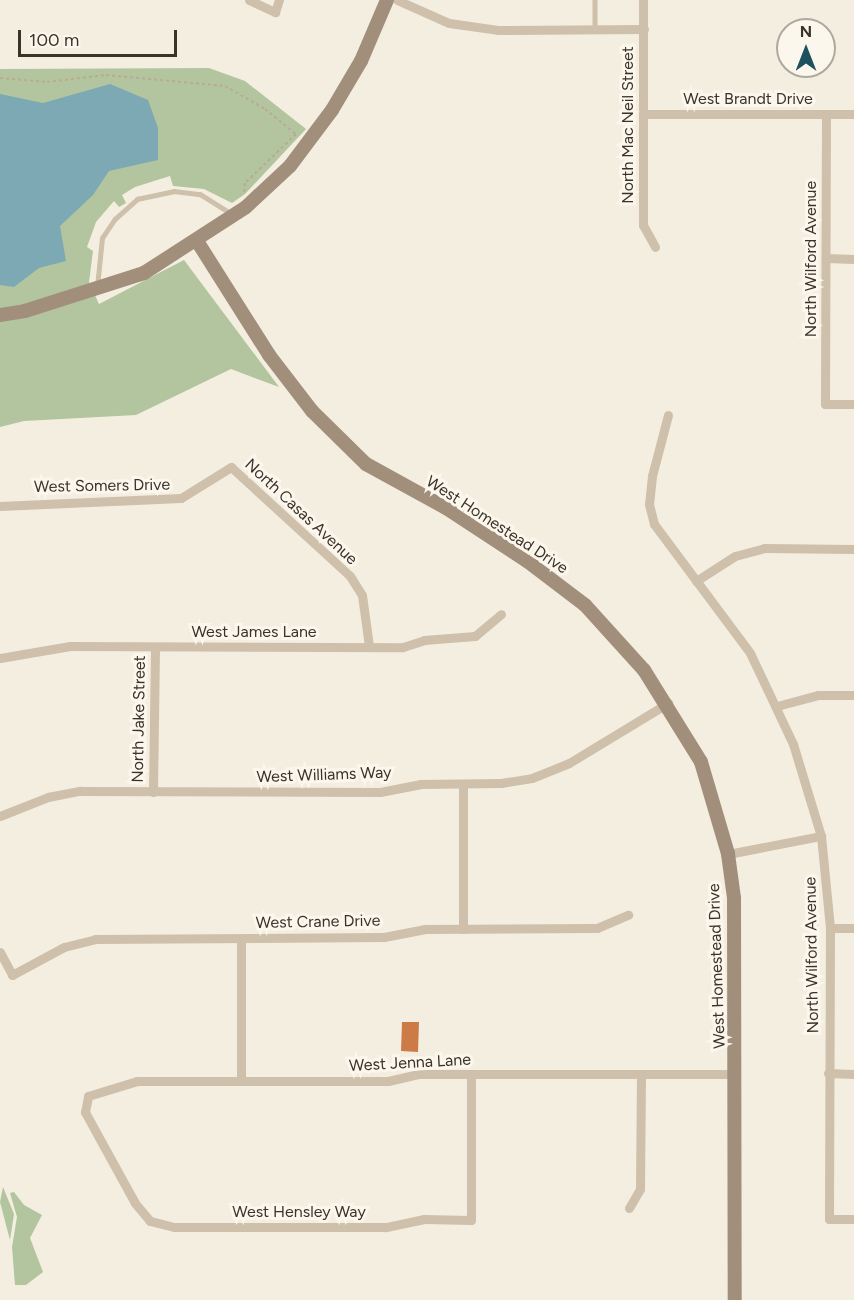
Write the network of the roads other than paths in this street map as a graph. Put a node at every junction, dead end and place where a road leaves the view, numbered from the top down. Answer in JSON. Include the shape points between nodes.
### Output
{"nodes":[{"id":1,"x":249,"y":0,"type":"edge"},
{"id":2,"x":279,"y":0,"type":"edge"},
{"id":3,"x":387,"y":0,"type":"edge"},
{"id":4,"x":397,"y":0,"type":"edge"},
{"id":5,"x":595,"y":0,"type":"edge"},
{"id":6,"x":644,"y":0,"type":"edge"},
{"id":7,"x":644,"y":29,"type":"junction"},
{"id":8,"x":595,"y":30,"type":"junction"},
{"id":9,"x":643,"y":114,"type":"junction"},
{"id":10,"x":826,"y":114,"type":"junction"},
{"id":11,"x":854,"y":114,"type":"edge"},
{"id":12,"x":234,"y":215,"type":"junction"},
{"id":13,"x":197,"y":241,"type":"junction"},
{"id":14,"x":655,"y":247,"type":"dead end"},
{"id":15,"x":826,"y":258,"type":"junction"},
{"id":16,"x":854,"y":259,"type":"edge"},
{"id":17,"x":97,"y":290,"type":"junction"},
{"id":18,"x":0,"y":315,"type":"edge"},
{"id":19,"x":854,"y":404,"type":"edge"},
{"id":20,"x":668,"y":415,"type":"dead end"},
{"id":21,"x":231,"y":467,"type":"joint"},
{"id":22,"x":0,"y":506,"type":"edge"},
{"id":23,"x":854,"y":549,"type":"edge"},
{"id":24,"x":696,"y":582,"type":"junction"},
{"id":25,"x":501,"y":614,"type":"dead end"},
{"id":26,"x":369,"y":646,"type":"junction"},
{"id":27,"x":155,"y":647,"type":"junction"},
{"id":28,"x":0,"y":658,"type":"edge"},
{"id":29,"x":854,"y":695,"type":"edge"},
{"id":30,"x":668,"y":703,"type":"junction"},
{"id":31,"x":777,"y":706,"type":"junction"},
{"id":32,"x":463,"y":784,"type":"junction"},
{"id":33,"x":153,"y":792,"type":"junction"},
{"id":34,"x":0,"y":816,"type":"edge"},
{"id":35,"x":820,"y":836,"type":"junction"},
{"id":36,"x":728,"y":854,"type":"junction"},
{"id":37,"x":628,"y":915,"type":"dead end"},
{"id":38,"x":830,"y":928,"type":"junction"},
{"id":39,"x":854,"y":928,"type":"edge"},
{"id":40,"x":464,"y":929,"type":"junction"},
{"id":41,"x":241,"y":938,"type":"junction"},
{"id":42,"x":0,"y":952,"type":"edge"},
{"id":43,"x":471,"y":1074,"type":"junction"},
{"id":44,"x":641,"y":1074,"type":"junction"},
{"id":45,"x":735,"y":1074,"type":"junction"},
{"id":46,"x":828,"y":1074,"type":"junction"},
{"id":47,"x":854,"y":1074,"type":"edge"},
{"id":48,"x":241,"y":1081,"type":"junction"},
{"id":49,"x":88,"y":1096,"type":"joint"},
{"id":50,"x":629,"y":1208,"type":"dead end"},
{"id":51,"x":854,"y":1219,"type":"edge"},
{"id":52,"x":735,"y":1300,"type":"edge"}],
"edges":[{"from":1,"to":2,"type":"street","via":[[275,12]]},
{"from":3,"to":12,"type":"street","via":[[361,61],[332,110],[290,166]]},
{"from":4,"to":8,"type":"street","via":[[459,24],[498,30]]},
{"from":5,"to":8,"type":"lane"},
{"from":6,"to":7,"type":"street","name":"North Mac Neil Street"},
{"from":7,"to":8,"type":"street"},
{"from":7,"to":9,"type":"street","name":"North Mac Neil Street"},
{"from":9,"to":10,"type":"street","name":"West Brandt Drive"},
{"from":9,"to":14,"type":"street","name":"North Mac Neil Street","via":[[643,225]]},
{"from":10,"to":11,"type":"street","name":"West Brandt Drive"},
{"from":10,"to":15,"type":"street","name":"North Wilford Avenue"},
{"from":12,"to":13,"type":"street"},
{"from":12,"to":17,"type":"lane","via":[[200,194],[174,191],[137,199],[115,219],[102,238]]},
{"from":13,"to":17,"type":"street","via":[[144,273]]},
{"from":13,"to":30,"type":"street","name":"West Homestead Drive","via":[[269,355],[312,411],[360,458],[487,534],[585,605],[617,636]]},
{"from":15,"to":16,"type":"street"},
{"from":15,"to":19,"type":"street","name":"North Wilford Avenue","via":[[825,404]]},
{"from":17,"to":18,"type":"street"},
{"from":20,"to":24,"type":"street","name":"North Wilford Avenue","via":[[649,504],[654,524]]},
{"from":21,"to":22,"type":"street","name":"West Somers Drive","via":[[181,498]]},
{"from":21,"to":26,"type":"street","name":"North Casas Avenue","via":[[350,576],[362,595]]},
{"from":23,"to":24,"type":"street","via":[[764,548],[735,556]]},
{"from":24,"to":31,"type":"street","name":"North Wilford Avenue","via":[[750,653]]},
{"from":25,"to":26,"type":"street","name":"West James Lane","via":[[475,636],[403,647]]},
{"from":26,"to":27,"type":"street","name":"West James Lane"},
{"from":27,"to":28,"type":"street","name":"West James Lane","via":[[70,646]]},
{"from":27,"to":33,"type":"street","name":"North Jake Street"},
{"from":29,"to":31,"type":"street","via":[[818,695]]},
{"from":30,"to":32,"type":"street","name":"West Williams Way","via":[[569,764],[532,778]]},
{"from":30,"to":36,"type":"street","name":"West Homestead Drive","via":[[701,762]]},
{"from":31,"to":35,"type":"street","name":"North Wilford Avenue","via":[[801,763]]},
{"from":32,"to":33,"type":"street","name":"West Williams Way","via":[[421,784],[380,792]]},
{"from":32,"to":40,"type":"street"},
{"from":33,"to":34,"type":"street","name":"West Williams Way","via":[[80,792],[48,797]]},
{"from":35,"to":36,"type":"street"},
{"from":35,"to":38,"type":"street","name":"North Wilford Avenue"},
{"from":36,"to":45,"type":"street","name":"West Homestead Drive","via":[[735,917]]},
{"from":37,"to":40,"type":"street","name":"West Crane Drive","via":[[597,928]]},
{"from":38,"to":39,"type":"street"},
{"from":38,"to":46,"type":"street","name":"North Wilford Avenue"},
{"from":40,"to":41,"type":"street","name":"West Crane Drive","via":[[425,929],[384,937]]},
{"from":41,"to":42,"type":"street","name":"West Crane Drive","via":[[94,939],[64,947],[12,975]]},
{"from":41,"to":48,"type":"street"},
{"from":43,"to":44,"type":"street","name":"West Jenna Lane"},
{"from":43,"to":48,"type":"street","name":"West Jenna Lane","via":[[419,1074],[388,1080]]},
{"from":43,"to":49,"type":"street","name":"West Hensley Way","via":[[471,1220],[424,1219],[385,1227],[174,1227],[150,1221],[135,1203],[85,1112]]},
{"from":44,"to":45,"type":"street","name":"West Jenna Lane"},
{"from":44,"to":50,"type":"street","via":[[640,1189]]},
{"from":45,"to":52,"type":"street","name":"West Homestead Drive"},
{"from":46,"to":47,"type":"street"},
{"from":46,"to":51,"type":"street","name":"North Wilford Avenue","via":[[830,1219]]},
{"from":48,"to":49,"type":"street","name":"West Jenna Lane","via":[[137,1081]]}]}
